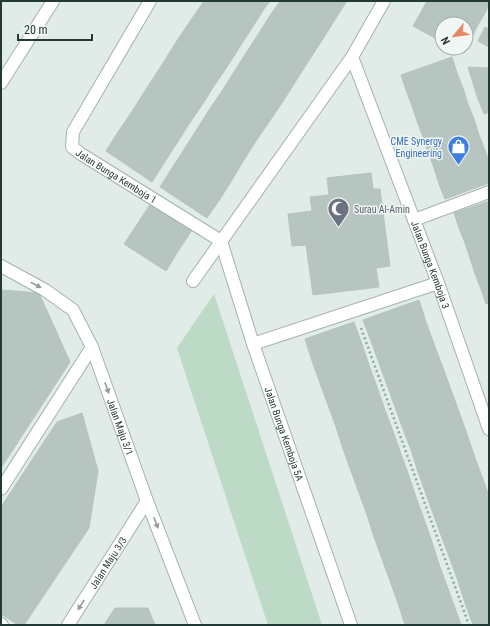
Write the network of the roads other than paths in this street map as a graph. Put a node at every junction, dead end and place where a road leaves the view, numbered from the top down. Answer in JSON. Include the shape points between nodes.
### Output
{"nodes":[{"id":1,"x":53,"y":1,"type":"edge"},
{"id":2,"x":150,"y":1,"type":"edge"},
{"id":3,"x":384,"y":1,"type":"edge"},
{"id":4,"x":352,"y":57,"type":"junction"},
{"id":5,"x":1,"y":83,"type":"edge"},
{"id":6,"x":489,"y":192,"type":"edge"},
{"id":7,"x":414,"y":220,"type":"junction"},
{"id":8,"x":221,"y":241,"type":"junction"},
{"id":9,"x":1,"y":266,"type":"edge"},
{"id":10,"x":192,"y":281,"type":"dead end"},
{"id":11,"x":438,"y":283,"type":"junction"},
{"id":12,"x":253,"y":344,"type":"junction"},
{"id":13,"x":92,"y":347,"type":"junction"},
{"id":14,"x":489,"y":429,"type":"edge"},
{"id":15,"x":1,"y":488,"type":"edge"},
{"id":16,"x":147,"y":501,"type":"junction"},
{"id":17,"x":68,"y":625,"type":"edge"},
{"id":18,"x":195,"y":625,"type":"edge"},
{"id":19,"x":351,"y":625,"type":"edge"}],
"edges":[{"from":1,"to":5,"type":"street"},
{"from":2,"to":8,"type":"street","name":"Jalan Bunga Kemboja 1","via":[[73,132],[72,147]]},
{"from":3,"to":4,"type":"street"},
{"from":4,"to":7,"type":"street","name":"Jalan Bunga Kemboja 3"},
{"from":4,"to":8,"type":"street"},
{"from":6,"to":7,"type":"street"},
{"from":7,"to":11,"type":"street","name":"Jalan Bunga Kemboja 3"},
{"from":8,"to":10,"type":"street"},
{"from":8,"to":12,"type":"street","name":"Jalan Bunga Kemboja 5A"},
{"from":9,"to":13,"type":"street","name":"Jalan Maju 3/1","one_way":true,"via":[[45,290],[73,310]]},
{"from":11,"to":12,"type":"street"},
{"from":11,"to":14,"type":"street","name":"Jalan Bunga Kemboja 3"},
{"from":12,"to":19,"type":"street","name":"Jalan Bunga Kemboja 5A"},
{"from":13,"to":15,"type":"street"},
{"from":13,"to":16,"type":"street","name":"Jalan Maju 3/1","one_way":true},
{"from":16,"to":17,"type":"street","name":"Jalan Maju 3/3","one_way":true},
{"from":16,"to":18,"type":"street","name":"Jalan Maju 3/1","one_way":true}]}
